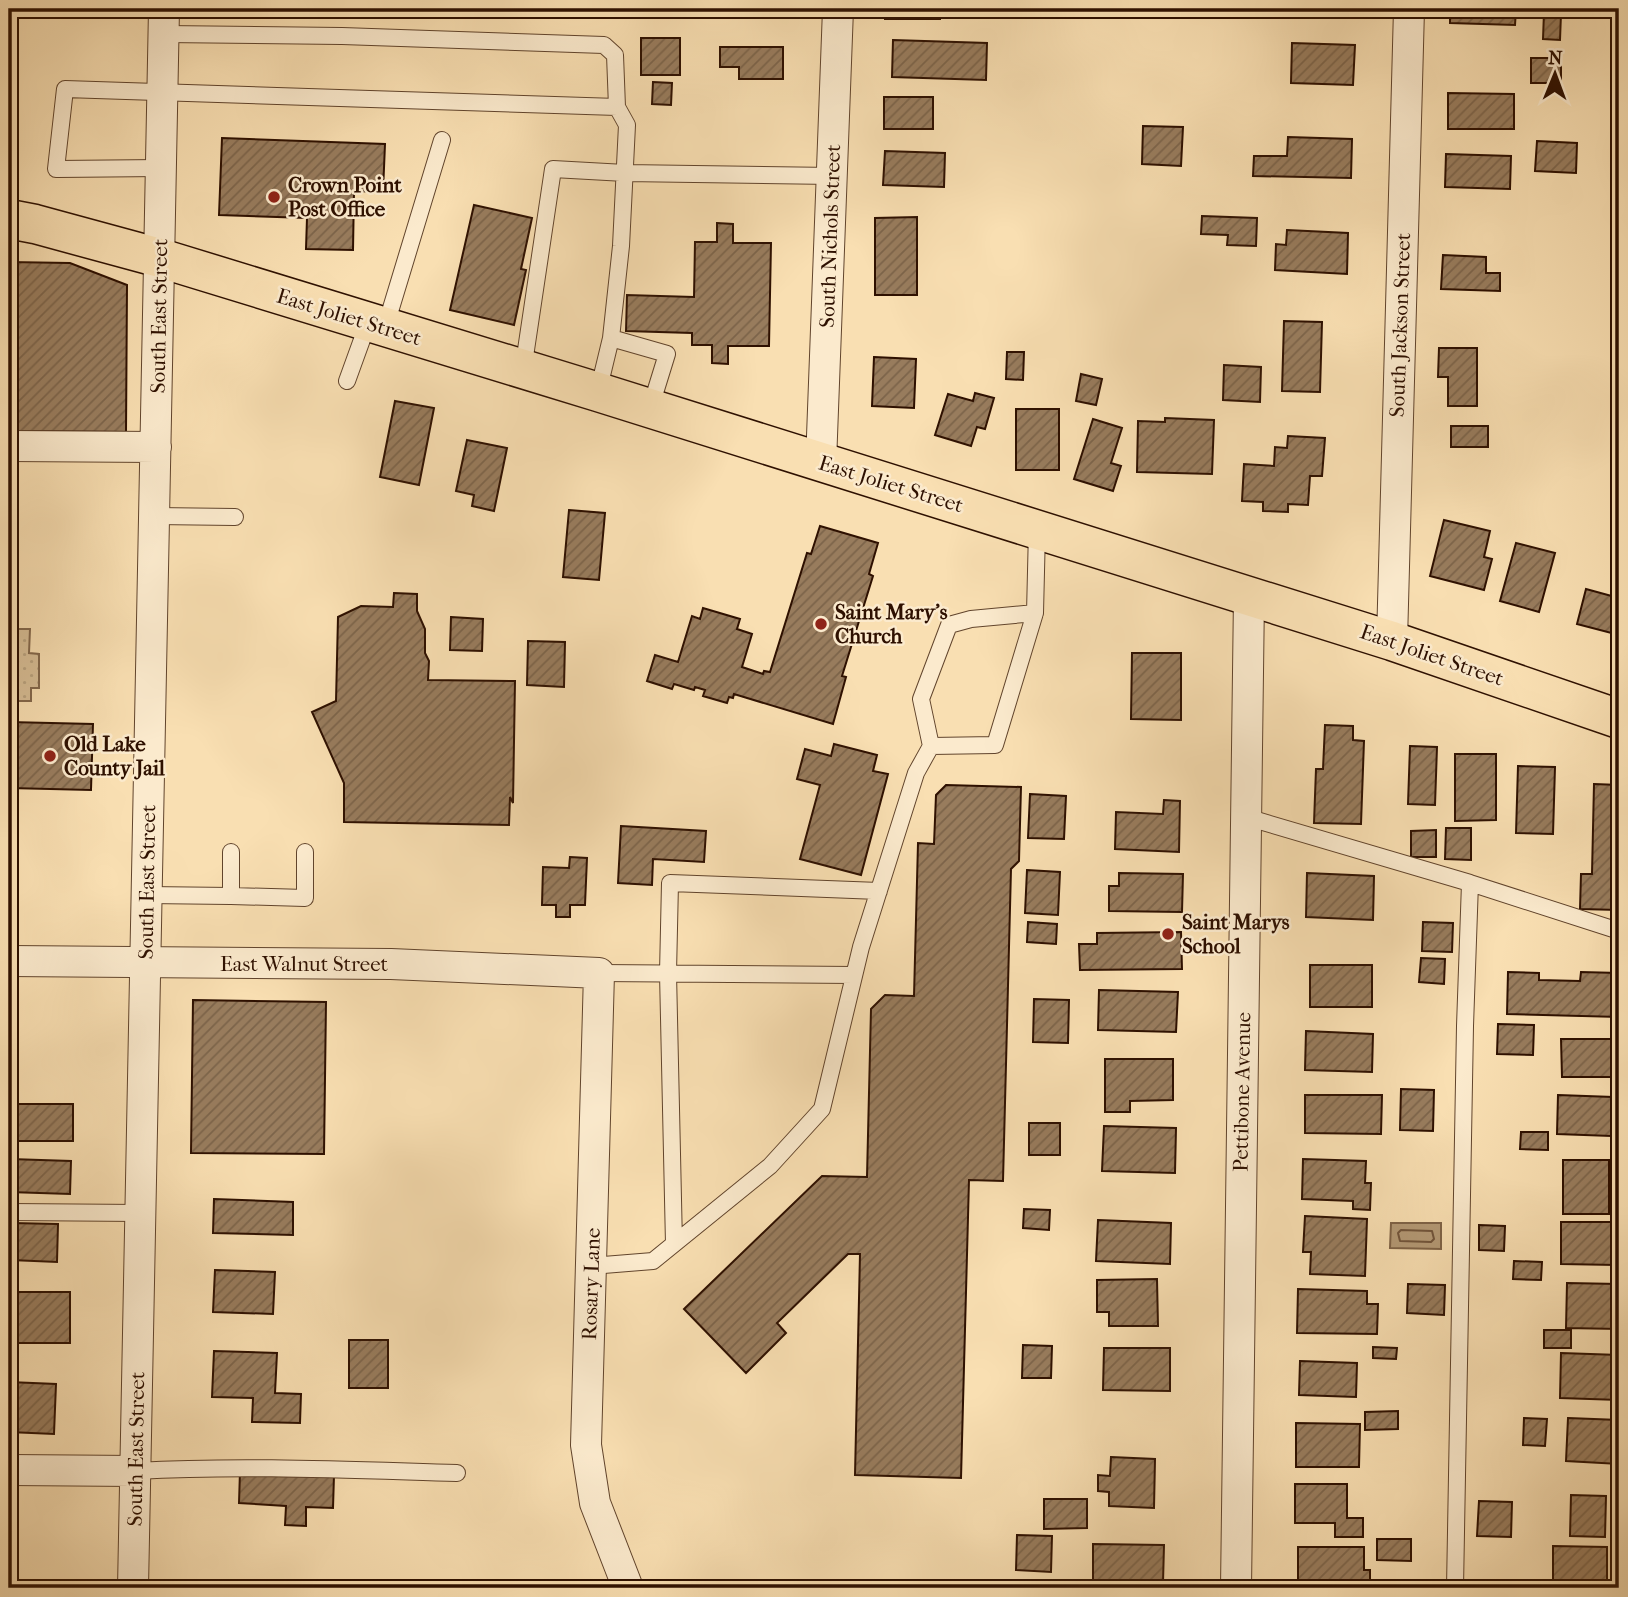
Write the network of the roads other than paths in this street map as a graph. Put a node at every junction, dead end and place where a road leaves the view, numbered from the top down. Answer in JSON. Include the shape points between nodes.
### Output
{"nodes":[{"id":1,"x":838,"y":9,"type":"edge"},
{"id":2,"x":1409,"y":9,"type":"edge"},
{"id":3,"x":164,"y":21,"type":"edge"},
{"id":4,"x":163,"y":92,"type":"junction"},
{"id":5,"x":617,"y":107,"type":"junction"},
{"id":6,"x":442,"y":140,"type":"dead end"},
{"id":7,"x":161,"y":168,"type":"junction"},
{"id":8,"x":625,"y":173,"type":"junction"},
{"id":9,"x":833,"y":176,"type":"junction"},
{"id":10,"x":9,"y":219,"type":"edge"},
{"id":11,"x":160,"y":258,"type":"junction"},
{"id":12,"x":377,"y":326,"type":"junction"},
{"id":13,"x":611,"y":338,"type":"junction"},
{"id":14,"x":523,"y":370,"type":"junction"},
{"id":15,"x":347,"y":382,"type":"dead end"},
{"id":16,"x":598,"y":393,"type":"junction"},
{"id":17,"x":650,"y":409,"type":"junction"},
{"id":18,"x":9,"y":446,"type":"edge"},
{"id":19,"x":156,"y":447,"type":"junction"},
{"id":20,"x":821,"y":463,"type":"junction"},
{"id":21,"x":155,"y":516,"type":"junction"},
{"id":22,"x":235,"y":517,"type":"dead end"},
{"id":23,"x":1037,"y":530,"type":"junction"},
{"id":24,"x":1249,"y":596,"type":"junction"},
{"id":25,"x":1035,"y":613,"type":"junction"},
{"id":26,"x":1392,"y":641,"type":"junction"},
{"id":27,"x":1619,"y":719,"type":"edge"},
{"id":28,"x":931,"y":746,"type":"junction"},
{"id":29,"x":1245,"y":817,"type":"junction"},
{"id":30,"x":231,"y":852,"type":"dead end"},
{"id":31,"x":305,"y":852,"type":"dead end"},
{"id":32,"x":1470,"y":883,"type":"junction"},
{"id":33,"x":878,"y":891,"type":"junction"},
{"id":34,"x":147,"y":895,"type":"junction"},
{"id":35,"x":231,"y":896,"type":"junction"},
{"id":36,"x":1619,"y":931,"type":"edge"},
{"id":37,"x":9,"y":961,"type":"edge"},
{"id":38,"x":146,"y":964,"type":"junction"},
{"id":39,"x":599,"y":972,"type":"junction"},
{"id":40,"x":668,"y":973,"type":"junction"},
{"id":41,"x":854,"y":975,"type":"junction"},
{"id":42,"x":9,"y":1212,"type":"edge"},
{"id":43,"x":141,"y":1213,"type":"junction"},
{"id":44,"x":674,"y":1244,"type":"junction"},
{"id":45,"x":591,"y":1266,"type":"junction"},
{"id":46,"x":9,"y":1470,"type":"edge"},
{"id":47,"x":136,"y":1471,"type":"junction"},
{"id":48,"x":457,"y":1473,"type":"dead end"},
{"id":49,"x":133,"y":1588,"type":"edge"},
{"id":50,"x":628,"y":1588,"type":"edge"},
{"id":51,"x":1236,"y":1588,"type":"edge"},
{"id":52,"x":1455,"y":1588,"type":"edge"}],
"edges":[{"from":1,"to":9,"type":"street","name":"South Nichols Street"},
{"from":2,"to":26,"type":"street","name":"South Jackson Street"},
{"from":3,"to":4,"type":"street","name":"South East Street"},
{"from":3,"to":5,"type":"lane","via":[[342,36],[604,45],[615,55]]},
{"from":4,"to":5,"type":"lane"},
{"from":4,"to":7,"type":"street","name":"South East Street"},
{"from":4,"to":7,"type":"lane","via":[[65,89],[56,169]]},
{"from":5,"to":8,"type":"lane","via":[[628,125]]},
{"from":6,"to":12,"type":"lane"},
{"from":7,"to":11,"type":"street","name":"South East Street"},
{"from":8,"to":9,"type":"lane"},
{"from":8,"to":13,"type":"lane"},
{"from":8,"to":14,"type":"lane","via":[[553,169]]},
{"from":9,"to":20,"type":"street","name":"South Nichols Street"},
{"from":10,"to":11,"type":"main road","name":"East Joliet Street"},
{"from":11,"to":12,"type":"main road","name":"East Joliet Street"},
{"from":11,"to":19,"type":"street","name":"South East Street"},
{"from":12,"to":14,"type":"main road","name":"East Joliet Street"},
{"from":12,"to":15,"type":"lane"},
{"from":13,"to":16,"type":"lane"},
{"from":13,"to":17,"type":"lane","via":[[667,354]]},
{"from":14,"to":16,"type":"main road","name":"East Joliet Street"},
{"from":16,"to":17,"type":"main road","name":"East Joliet Street"},
{"from":17,"to":20,"type":"main road","name":"East Joliet Street"},
{"from":18,"to":19,"type":"street"},
{"from":19,"to":21,"type":"street","name":"South East Street"},
{"from":20,"to":23,"type":"main road","name":"East Joliet Street"},
{"from":21,"to":22,"type":"lane"},
{"from":21,"to":34,"type":"street","name":"South East Street"},
{"from":23,"to":24,"type":"main road","name":"East Joliet Street"},
{"from":23,"to":25,"type":"lane"},
{"from":24,"to":26,"type":"main road","name":"East Joliet Street"},
{"from":24,"to":29,"type":"street","name":"Pettibone Avenue"},
{"from":25,"to":28,"type":"lane","via":[[995,745]]},
{"from":25,"to":28,"type":"lane","via":[[948,625],[921,699]]},
{"from":26,"to":27,"type":"main road","name":"East Joliet Street"},
{"from":28,"to":33,"type":"lane","via":[[916,773]]},
{"from":29,"to":32,"type":"lane"},
{"from":29,"to":51,"type":"street","name":"Pettibone Avenue"},
{"from":30,"to":35,"type":"lane"},
{"from":31,"to":35,"type":"lane","via":[[305,898]]},
{"from":32,"to":36,"type":"lane"},
{"from":32,"to":52,"type":"lane"},
{"from":33,"to":40,"type":"lane","via":[[670,883]]},
{"from":33,"to":41,"type":"lane"},
{"from":34,"to":35,"type":"lane"},
{"from":34,"to":38,"type":"street","name":"South East Street"},
{"from":37,"to":38,"type":"street","name":"East Walnut Street"},
{"from":38,"to":39,"type":"street","name":"East Walnut Street","via":[[391,964]]},
{"from":38,"to":43,"type":"street","name":"South East Street"},
{"from":39,"to":40,"type":"lane"},
{"from":39,"to":45,"type":"street","name":"Rosary Lane"},
{"from":40,"to":41,"type":"lane"},
{"from":40,"to":44,"type":"lane"},
{"from":41,"to":44,"type":"lane","via":[[822,1110],[770,1166]]},
{"from":42,"to":43,"type":"lane"},
{"from":43,"to":47,"type":"street","name":"South East Street"},
{"from":44,"to":45,"type":"lane","via":[[653,1261]]},
{"from":45,"to":50,"type":"street","name":"Rosary Lane","via":[[586,1445],[594,1503]]},
{"from":46,"to":47,"type":"street"},
{"from":47,"to":48,"type":"lane","via":[[277,1468]]},
{"from":47,"to":49,"type":"street","name":"South East Street"}]}
